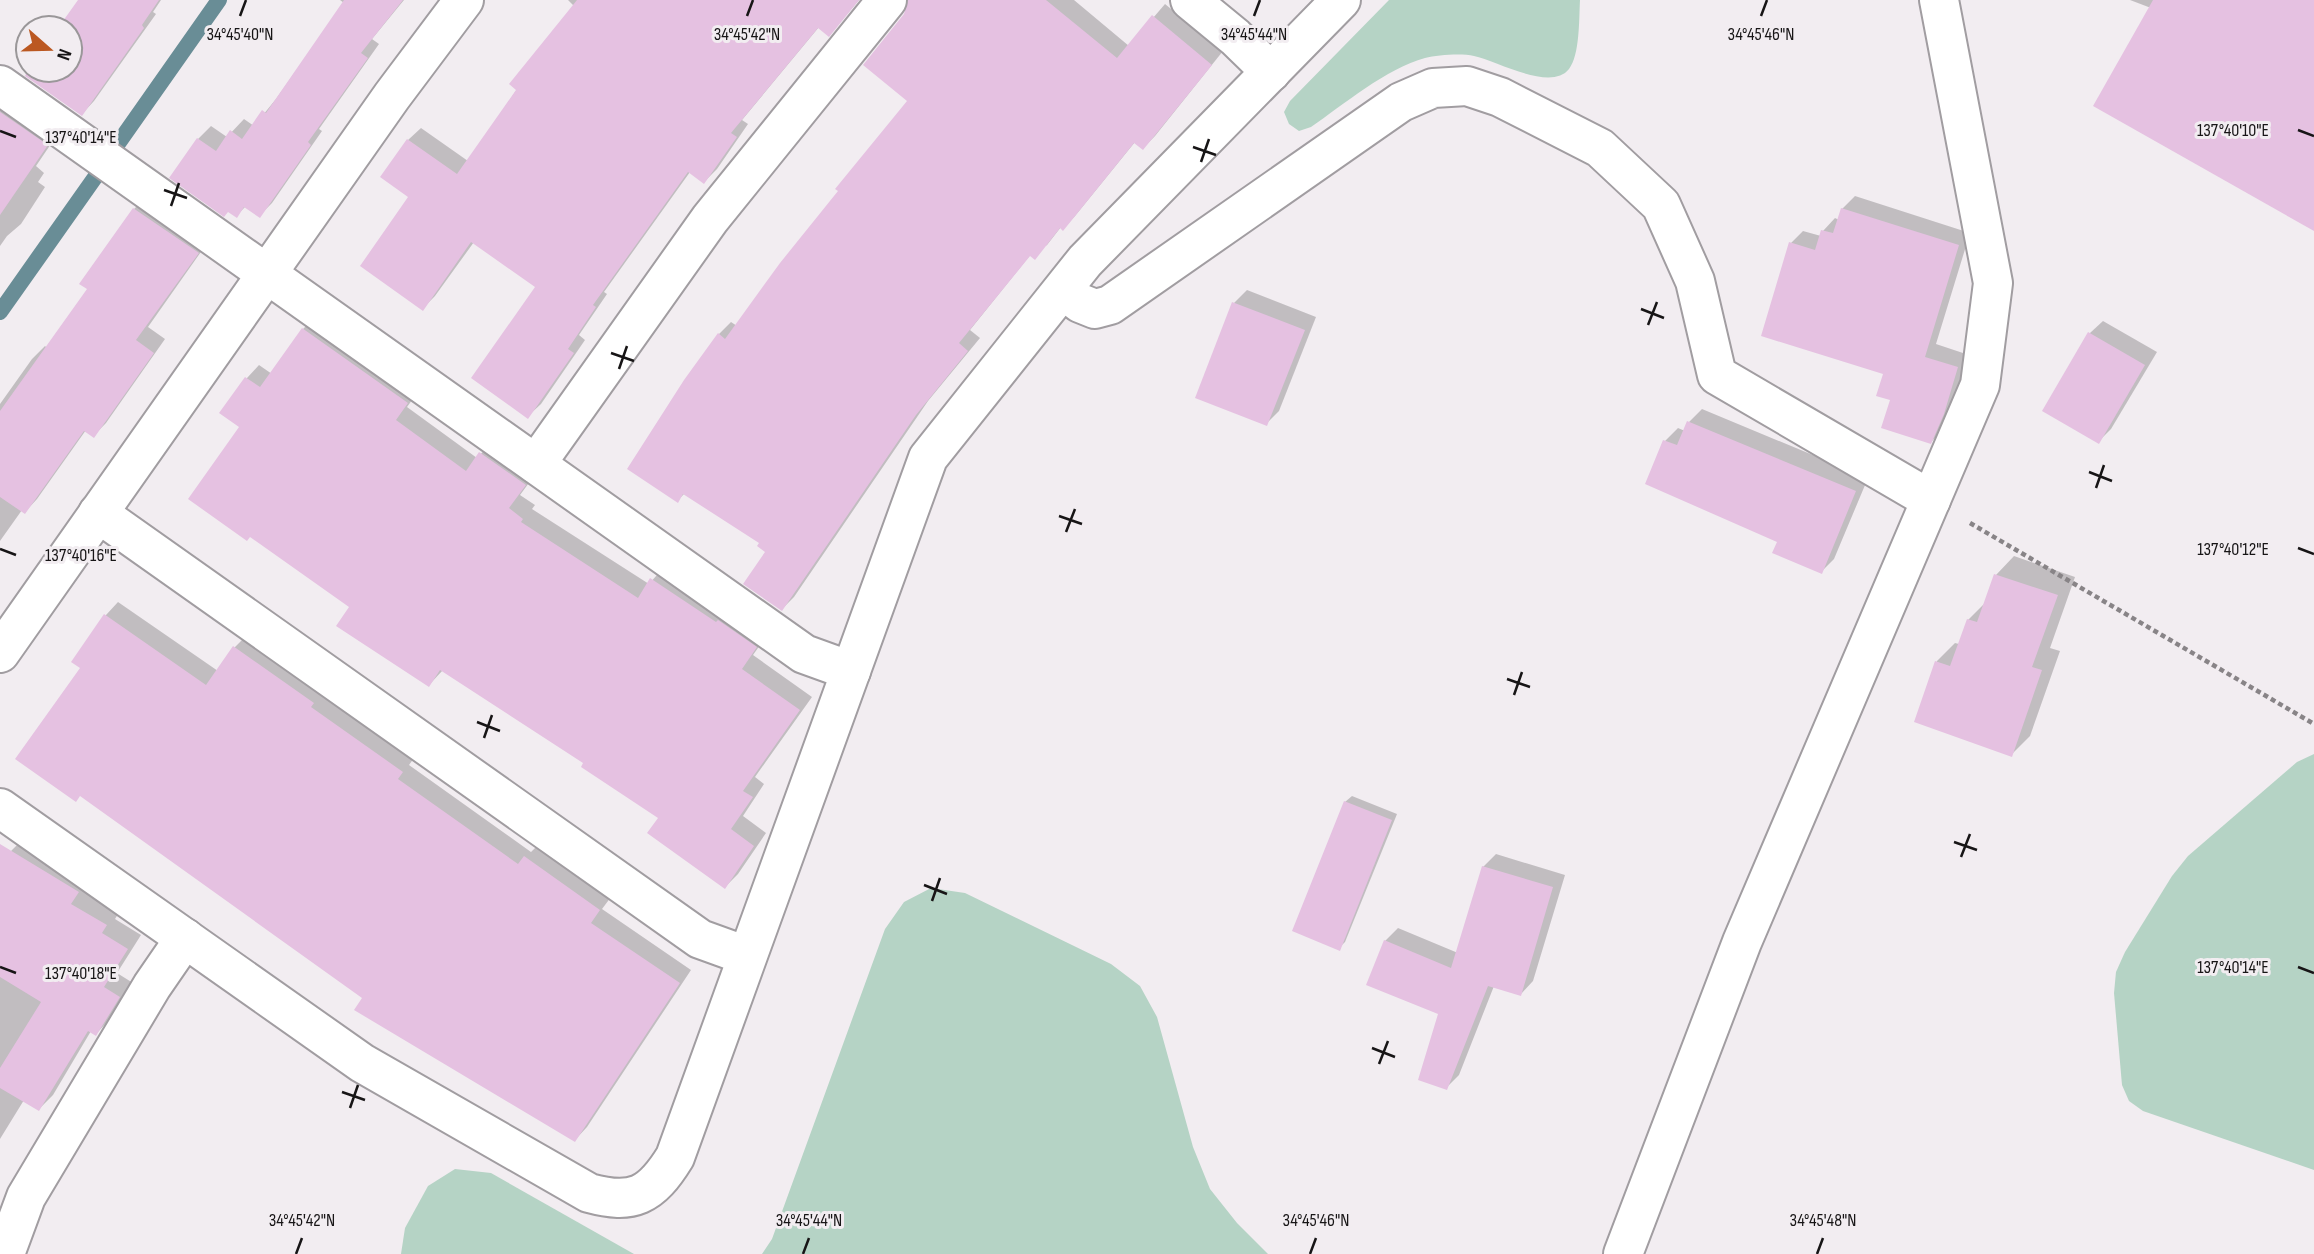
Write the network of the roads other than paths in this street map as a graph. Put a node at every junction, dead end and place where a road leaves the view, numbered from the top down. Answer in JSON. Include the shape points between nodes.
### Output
{"nodes":[{"id":1,"x":464,"y":0,"type":"edge"},
{"id":2,"x":887,"y":0,"type":"edge"},
{"id":3,"x":1190,"y":0,"type":"edge"},
{"id":4,"x":1341,"y":0,"type":"edge"},
{"id":5,"x":1939,"y":0,"type":"edge"},
{"id":6,"x":1271,"y":72,"type":"junction"},
{"id":7,"x":0,"y":85,"type":"edge"},
{"id":8,"x":267,"y":274,"type":"junction"},
{"id":9,"x":1063,"y":289,"type":"junction"},
{"id":10,"x":536,"y":464,"type":"junction"},
{"id":11,"x":1931,"y":500,"type":"junction"},
{"id":12,"x":98,"y":513,"type":"junction"},
{"id":13,"x":0,"y":653,"type":"edge"},
{"id":14,"x":851,"y":671,"type":"junction"},
{"id":15,"x":0,"y":808,"type":"edge"},
{"id":16,"x":185,"y":939,"type":"junction"},
{"id":17,"x":747,"y":956,"type":"junction"},
{"id":18,"x":5,"y":1254,"type":"edge"},
{"id":19,"x":1623,"y":1254,"type":"edge"}],
"edges":[{"from":1,"to":8,"type":"street"},
{"from":2,"to":10,"type":"street","via":[[710,219]]},
{"from":3,"to":6,"type":"street"},
{"from":4,"to":6,"type":"street"},
{"from":5,"to":11,"type":"street","via":[[1993,283],[1980,385]]},
{"from":6,"to":9,"type":"street"},
{"from":7,"to":8,"type":"street"},
{"from":8,"to":10,"type":"street"},
{"from":8,"to":12,"type":"street"},
{"from":9,"to":11,"type":"street","via":[[1095,309],[1110,304],[1401,102],[1433,88],[1467,86],[1500,97],[1600,148],[1661,205],[1695,281],[1717,375]]},
{"from":9,"to":14,"type":"street","via":[[929,458]]},
{"from":10,"to":14,"type":"street","via":[[804,654]]},
{"from":11,"to":19,"type":"street","via":[[1742,942]]},
{"from":12,"to":13,"type":"street"},
{"from":12,"to":17,"type":"street","via":[[701,939]]},
{"from":14,"to":17,"type":"street"},
{"from":15,"to":16,"type":"street"},
{"from":16,"to":17,"type":"street","via":[[362,1063],[589,1193],[614,1200],[640,1195],[661,1180],[675,1157]]},
{"from":16,"to":18,"type":"street","via":[[26,1197]]}]}
